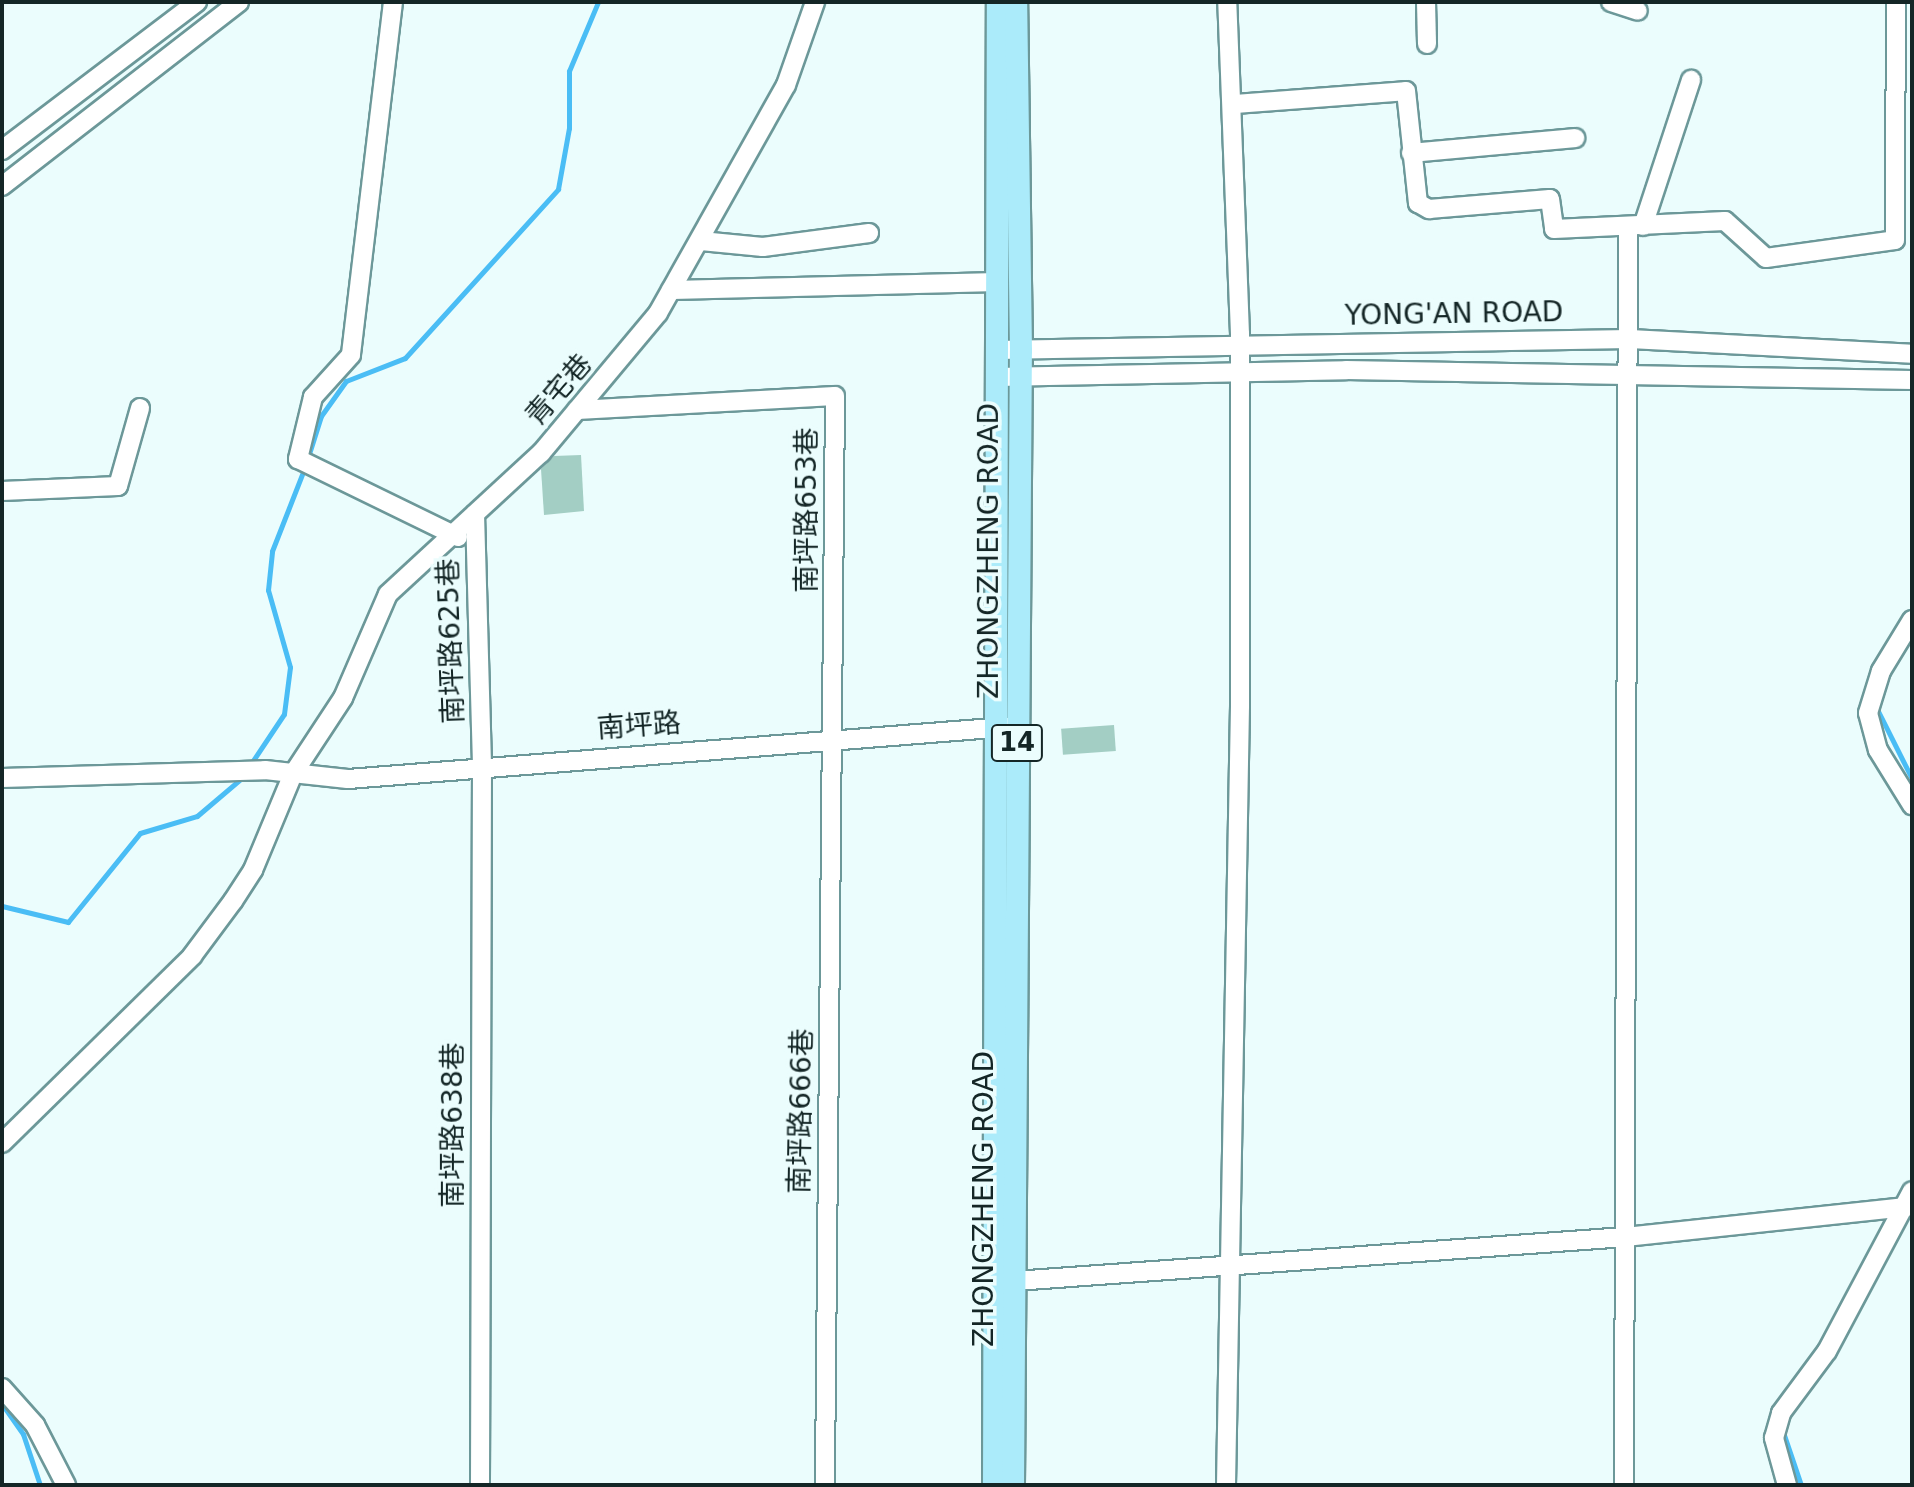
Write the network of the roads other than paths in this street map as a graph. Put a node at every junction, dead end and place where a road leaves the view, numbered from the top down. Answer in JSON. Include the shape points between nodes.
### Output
{"nodes":[{"id":1,"x":197,"y":2,"type":"edge"},
{"id":2,"x":239,"y":2,"type":"edge"},
{"id":3,"x":393,"y":2,"type":"edge"},
{"id":4,"x":815,"y":2,"type":"edge"},
{"id":5,"x":998,"y":2,"type":"edge"},
{"id":6,"x":1016,"y":2,"type":"edge"},
{"id":7,"x":1227,"y":2,"type":"edge"},
{"id":8,"x":1426,"y":2,"type":"edge"},
{"id":9,"x":1611,"y":2,"type":"edge"},
{"id":10,"x":1896,"y":2,"type":"edge"},
{"id":11,"x":1638,"y":11,"type":"dead end"},
{"id":12,"x":1427,"y":44,"type":"dead end"},
{"id":13,"x":1691,"y":80,"type":"dead end"},
{"id":14,"x":1234,"y":104,"type":"junction"},
{"id":15,"x":1575,"y":138,"type":"dead end"},
{"id":16,"x":2,"y":150,"type":"edge"},
{"id":17,"x":1411,"y":153,"type":"junction"},
{"id":18,"x":2,"y":186,"type":"edge"},
{"id":19,"x":1635,"y":226,"type":"junction"},
{"id":20,"x":869,"y":233,"type":"dead end"},
{"id":21,"x":701,"y":241,"type":"junction"},
{"id":22,"x":999,"y":282,"type":"junction"},
{"id":23,"x":671,"y":290,"type":"junction"},
{"id":24,"x":1630,"y":339,"type":"junction"},
{"id":25,"x":1239,"y":345,"type":"junction"},
{"id":26,"x":996,"y":350,"type":"junction"},
{"id":27,"x":1021,"y":351,"type":"junction"},
{"id":28,"x":1912,"y":354,"type":"edge"},
{"id":29,"x":1239,"y":370,"type":"junction"},
{"id":30,"x":1629,"y":372,"type":"junction"},
{"id":31,"x":1009,"y":376,"type":"junction"},
{"id":32,"x":1912,"y":380,"type":"edge"},
{"id":33,"x":140,"y":408,"type":"dead end"},
{"id":34,"x":577,"y":410,"type":"junction"},
{"id":35,"x":2,"y":491,"type":"edge"},
{"id":36,"x":475,"y":514,"type":"junction"},
{"id":37,"x":451,"y":534,"type":"junction"},
{"id":38,"x":476,"y":542,"type":"junction"},
{"id":39,"x":1912,"y":620,"type":"edge"},
{"id":40,"x":1008,"y":726,"type":"junction"},
{"id":41,"x":836,"y":738,"type":"junction"},
{"id":42,"x":482,"y":766,"type":"junction"},
{"id":43,"x":293,"y":774,"type":"junction"},
{"id":44,"x":2,"y":778,"type":"edge"},
{"id":45,"x":1912,"y":805,"type":"edge"},
{"id":46,"x":2,"y":1143,"type":"edge"},
{"id":47,"x":1909,"y":1199,"type":"edge"},
{"id":48,"x":1625,"y":1237,"type":"junction"},
{"id":49,"x":1227,"y":1267,"type":"junction"},
{"id":50,"x":1004,"y":1282,"type":"junction"},
{"id":51,"x":2,"y":1388,"type":"edge"},
{"id":52,"x":66,"y":1485,"type":"edge"},
{"id":53,"x":480,"y":1485,"type":"edge"},
{"id":54,"x":825,"y":1485,"type":"edge"},
{"id":55,"x":994,"y":1485,"type":"edge"},
{"id":56,"x":1013,"y":1485,"type":"edge"},
{"id":57,"x":1226,"y":1485,"type":"edge"},
{"id":58,"x":1624,"y":1485,"type":"edge"},
{"id":59,"x":1787,"y":1485,"type":"edge"}],
"edges":[{"from":1,"to":16,"type":"street"},
{"from":2,"to":18,"type":"street"},
{"from":3,"to":37,"type":"street","via":[[351,355],[313,397],[298,459]]},
{"from":4,"to":21,"type":"street","name":"青宅巷","via":[[786,85]]},
{"from":5,"to":22,"type":"main road","name":"ZHONGZHENG ROAD","number":"14"},
{"from":6,"to":27,"type":"main road","name":"ZHONGZHENG ROAD","number":"14"},
{"from":7,"to":14,"type":"street"},
{"from":8,"to":12,"type":"street"},
{"from":9,"to":11,"type":"street"},
{"from":10,"to":19,"type":"street","via":[[1895,240],[1766,258],[1725,221]]},
{"from":13,"to":19,"type":"street"},
{"from":14,"to":17,"type":"street","via":[[1406,91]]},
{"from":14,"to":25,"type":"street"},
{"from":15,"to":17,"type":"street"},
{"from":17,"to":19,"type":"street","via":[[1418,203],[1429,209],[1550,199],[1554,229]]},
{"from":19,"to":24,"type":"street"},
{"from":20,"to":21,"type":"street","via":[[763,247]]},
{"from":21,"to":23,"type":"street","name":"青宅巷"},
{"from":22,"to":23,"type":"street"},
{"from":22,"to":26,"type":"main road","name":"ZHONGZHENG ROAD","number":"14"},
{"from":23,"to":34,"type":"street","name":"青宅巷"},
{"from":24,"to":25,"type":"street","name":"YONG'AN ROAD"},
{"from":24,"to":28,"type":"street","name":"YONG'AN ROAD"},
{"from":24,"to":30,"type":"street"},
{"from":25,"to":27,"type":"street","name":"YONG'AN ROAD"},
{"from":25,"to":29,"type":"street"},
{"from":26,"to":27,"type":"street","name":"YONG'AN ROAD"},
{"from":26,"to":31,"type":"main road","name":"ZHONGZHENG ROAD","number":"14"},
{"from":27,"to":31,"type":"main road","name":"ZHONGZHENG ROAD","number":"14"},
{"from":29,"to":30,"type":"street","name":"YONG'AN ROAD"},
{"from":29,"to":31,"type":"street","name":"YONG'AN ROAD"},
{"from":29,"to":49,"type":"street","via":[[1240,706]]},
{"from":30,"to":32,"type":"street","name":"YONG'AN ROAD"},
{"from":30,"to":48,"type":"street"},
{"from":31,"to":40,"type":"main road","name":"ZHONGZHENG ROAD","number":"14"},
{"from":33,"to":35,"type":"street","via":[[118,486]]},
{"from":34,"to":36,"type":"street","name":"青宅巷","via":[[541,453]]},
{"from":34,"to":41,"type":"street","name":"南坪路653巷","via":[[835,396]]},
{"from":36,"to":37,"type":"street","name":"青宅巷"},
{"from":36,"to":38,"type":"street","name":"南坪路625巷"},
{"from":37,"to":38,"type":"street"},
{"from":37,"to":43,"type":"street","name":"青宅巷","via":[[388,594],[343,698]]},
{"from":38,"to":42,"type":"street","name":"南坪路625巷"},
{"from":39,"to":45,"type":"street","via":[[1881,671],[1868,713],[1878,750]]},
{"from":40,"to":41,"type":"street","name":"南坪路"},
{"from":40,"to":50,"type":"main road","name":"ZHONGZHENG ROAD","number":"14"},
{"from":41,"to":42,"type":"street","name":"南坪路"},
{"from":41,"to":54,"type":"street","name":"南坪路666巷"},
{"from":42,"to":43,"type":"street","name":"南坪路","via":[[348,779]]},
{"from":42,"to":53,"type":"street","name":"南坪路638巷"},
{"from":43,"to":44,"type":"street","name":"南坪路","via":[[265,770]]},
{"from":43,"to":46,"type":"street","name":"青宅巷","via":[[253,870],[192,956]]},
{"from":47,"to":48,"type":"street"},
{"from":47,"to":59,"type":"street","via":[[1827,1351],[1781,1413],[1774,1438]]},
{"from":48,"to":49,"type":"street"},
{"from":48,"to":58,"type":"street"},
{"from":49,"to":50,"type":"street"},
{"from":49,"to":57,"type":"street"},
{"from":50,"to":55,"type":"main road","name":"ZHONGZHENG ROAD","number":"14"},
{"from":50,"to":56,"type":"main road","name":"ZHONGZHENG ROAD","number":"14"},
{"from":51,"to":52,"type":"street","via":[[35,1425]]}]}
